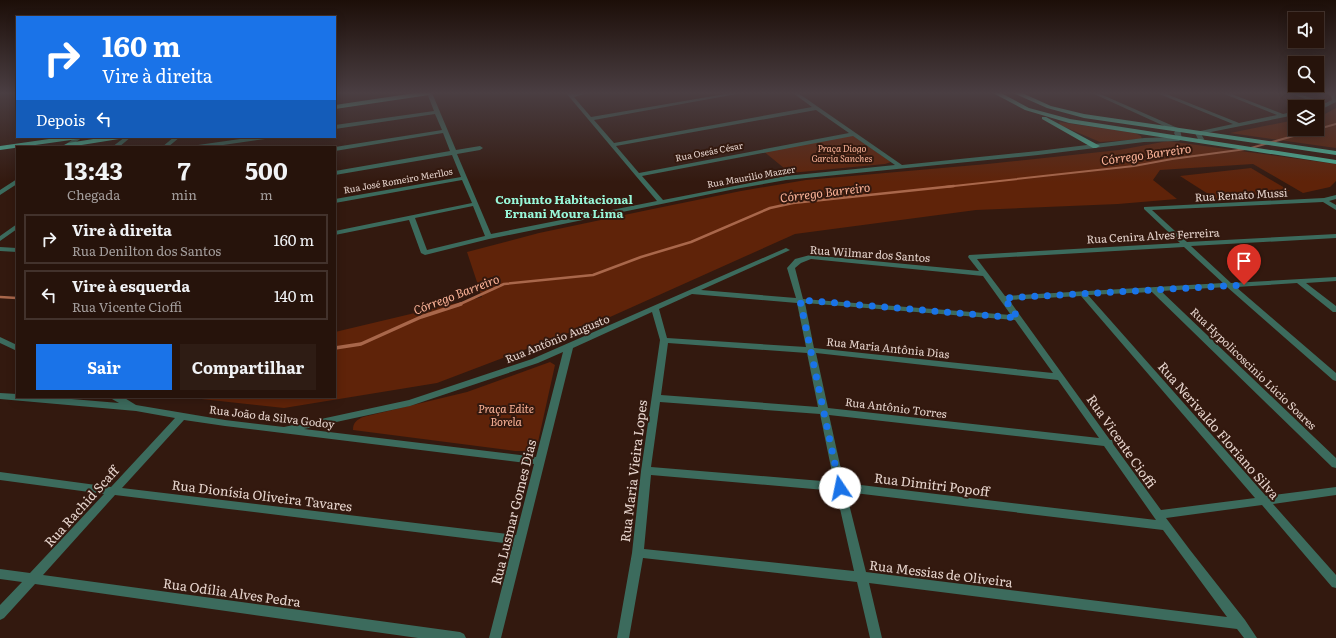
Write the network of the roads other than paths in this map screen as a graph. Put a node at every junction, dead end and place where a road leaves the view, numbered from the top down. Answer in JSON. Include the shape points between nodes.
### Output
{"nodes":[{"id":1,"x":363,"y":123,"type":"edge"},
{"id":2,"x":441,"y":123,"type":"edge"},
{"id":3,"x":593,"y":123,"type":"edge"},
{"id":4,"x":735,"y":123,"type":"edge"},
{"id":5,"x":838,"y":123,"type":"edge"},
{"id":6,"x":1052,"y":123,"type":"edge"},
{"id":7,"x":1080,"y":123,"type":"edge"},
{"id":8,"x":1128,"y":123,"type":"edge"},
{"id":9,"x":1154,"y":123,"type":"edge"},
{"id":10,"x":1161,"y":123,"type":"edge"},
{"id":11,"x":1234,"y":123,"type":"edge"},
{"id":12,"x":1243,"y":123,"type":"edge"},
{"id":13,"x":1237,"y":124,"type":"junction"},
{"id":14,"x":1149,"y":126,"type":"junction"},
{"id":15,"x":336,"y":127,"type":"edge"},
{"id":16,"x":1222,"y":127,"type":"junction"},
{"id":17,"x":1178,"y":130,"type":"junction"},
{"id":18,"x":444,"y":131,"type":"junction"},
{"id":19,"x":1131,"y":131,"type":"junction"},
{"id":20,"x":1198,"y":133,"type":"junction"},
{"id":21,"x":854,"y":134,"type":"junction"},
{"id":22,"x":72,"y":138,"type":"edge"},
{"id":23,"x":78,"y":138,"type":"edge"},
{"id":24,"x":113,"y":138,"type":"edge"},
{"id":25,"x":127,"y":138,"type":"edge"},
{"id":26,"x":176,"y":138,"type":"edge"},
{"id":27,"x":258,"y":138,"type":"edge"},
{"id":28,"x":1236,"y":138,"type":"junction"},
{"id":29,"x":1179,"y":139,"type":"junction"},
{"id":30,"x":1144,"y":140,"type":"junction"},
{"id":31,"x":1200,"y":141,"type":"junction"},
{"id":32,"x":612,"y":145,"type":"junction"},
{"id":33,"x":67,"y":146,"type":"edge"},
{"id":34,"x":116,"y":146,"type":"edge"},
{"id":35,"x":166,"y":146,"type":"edge"},
{"id":36,"x":205,"y":146,"type":"edge"},
{"id":37,"x":1096,"y":146,"type":"junction"},
{"id":38,"x":0,"y":148,"type":"edge"},
{"id":39,"x":480,"y":148,"type":"dead end"},
{"id":40,"x":336,"y":149,"type":"edge"},
{"id":41,"x":16,"y":152,"type":"edge"},
{"id":42,"x":453,"y":152,"type":"junction"},
{"id":43,"x":1336,"y":153,"type":"edge"},
{"id":44,"x":0,"y":154,"type":"edge"},
{"id":45,"x":1336,"y":162,"type":"edge"},
{"id":46,"x":900,"y":166,"type":"junction"},
{"id":47,"x":336,"y":173,"type":"edge"},
{"id":48,"x":638,"y":175,"type":"junction"},
{"id":49,"x":464,"y":178,"type":"junction"},
{"id":50,"x":16,"y":182,"type":"edge"},
{"id":51,"x":0,"y":193,"type":"edge"},
{"id":52,"x":1336,"y":197,"type":"edge"},
{"id":53,"x":1324,"y":200,"type":"junction"},
{"id":54,"x":336,"y":201,"type":"edge"},
{"id":55,"x":661,"y":202,"type":"junction"},
{"id":56,"x":475,"y":204,"type":"junction"},
{"id":57,"x":1336,"y":208,"type":"edge"},
{"id":58,"x":411,"y":217,"type":"junction"},
{"id":59,"x":16,"y":227,"type":"edge"},
{"id":60,"x":336,"y":233,"type":"edge"},
{"id":61,"x":1336,"y":236,"type":"edge"},
{"id":62,"x":489,"y":237,"type":"junction"},
{"id":63,"x":0,"y":239,"type":"edge"},
{"id":64,"x":1184,"y":244,"type":"junction"},
{"id":65,"x":0,"y":249,"type":"edge"},
{"id":66,"x":16,"y":250,"type":"edge"},
{"id":67,"x":786,"y":250,"type":"dead end"},
{"id":68,"x":972,"y":257,"type":"joint"},
{"id":69,"x":985,"y":274,"type":"junction"},
{"id":70,"x":1336,"y":279,"type":"edge"},
{"id":71,"x":1300,"y":282,"type":"junction"},
{"id":72,"x":1230,"y":286,"type":"junction"},
{"id":73,"x":1155,"y":290,"type":"junction"},
{"id":74,"x":691,"y":292,"type":"junction"},
{"id":75,"x":1083,"y":294,"type":"junction"},
{"id":76,"x":1004,"y":298,"type":"junction"},
{"id":77,"x":800,"y":300,"type":"junction"},
{"id":78,"x":655,"y":308,"type":"junction"},
{"id":79,"x":1336,"y":310,"type":"edge"},
{"id":80,"x":1018,"y":318,"type":"junction"},
{"id":81,"x":0,"y":340,"type":"edge"},
{"id":82,"x":664,"y":340,"type":"junction"},
{"id":83,"x":569,"y":346,"type":"junction"},
{"id":84,"x":16,"y":348,"type":"edge"},
{"id":85,"x":811,"y":350,"type":"junction"},
{"id":86,"x":1061,"y":377,"type":"junction"},
{"id":87,"x":1336,"y":378,"type":"edge"},
{"id":88,"x":0,"y":396,"type":"edge"},
{"id":89,"x":16,"y":397,"type":"edge"},
{"id":90,"x":23,"y":398,"type":"edge"},
{"id":91,"x":117,"y":398,"type":"edge"},
{"id":92,"x":656,"y":398,"type":"junction"},
{"id":93,"x":136,"y":408,"type":"junction"},
{"id":94,"x":825,"y":411,"type":"junction"},
{"id":95,"x":182,"y":416,"type":"junction"},
{"id":96,"x":280,"y":430,"type":"junction"},
{"id":97,"x":1109,"y":443,"type":"junction"},
{"id":98,"x":540,"y":461,"type":"junction"},
{"id":99,"x":1336,"y":464,"type":"edge"},
{"id":100,"x":646,"y":471,"type":"junction"},
{"id":101,"x":0,"y":476,"type":"edge"},
{"id":102,"x":840,"y":488,"type":"junction"},
{"id":103,"x":113,"y":491,"type":"junction"},
{"id":104,"x":1336,"y":491,"type":"edge"},
{"id":105,"x":1264,"y":502,"type":"junction"},
{"id":106,"x":1158,"y":515,"type":"junction"},
{"id":107,"x":1166,"y":526,"type":"junction"},
{"id":108,"x":520,"y":540,"type":"junction"},
{"id":109,"x":638,"y":553,"type":"junction"},
{"id":110,"x":0,"y":574,"type":"edge"},
{"id":111,"x":862,"y":577,"type":"junction"},
{"id":112,"x":33,"y":578,"type":"junction"},
{"id":113,"x":1336,"y":583,"type":"edge"},
{"id":114,"x":0,"y":614,"type":"edge"},
{"id":115,"x":1241,"y":624,"type":"junction"},
{"id":116,"x":460,"y":638,"type":"edge"},
{"id":117,"x":495,"y":638,"type":"edge"},
{"id":118,"x":623,"y":638,"type":"edge"},
{"id":119,"x":876,"y":638,"type":"edge"},
{"id":120,"x":1251,"y":638,"type":"edge"}],
"edges":[{"from":1,"to":15,"type":"street"},
{"from":2,"to":18,"type":"street"},
{"from":3,"to":32,"type":"street"},
{"from":4,"to":32,"type":"street"},
{"from":5,"to":21,"type":"street"},
{"from":6,"to":37,"type":"main road"},
{"from":7,"to":19,"type":"main road"},
{"from":8,"to":14,"type":"main road"},
{"from":9,"to":14,"type":"street"},
{"from":10,"to":17,"type":"street"},
{"from":11,"to":13,"type":"street"},
{"from":12,"to":13,"type":"street"},
{"from":13,"to":16,"type":"street"},
{"from":14,"to":17,"type":"main road"},
{"from":16,"to":20,"type":"street"},
{"from":16,"to":28,"type":"main road","via":[[1225,133]]},
{"from":17,"to":20,"type":"main road"},
{"from":17,"to":29,"type":"street"},
{"from":18,"to":40,"type":"street"},
{"from":18,"to":42,"type":"street"},
{"from":19,"to":29,"type":"main road"},
{"from":19,"to":30,"type":"main road","via":[[1141,135]]},
{"from":20,"to":28,"type":"main road"},
{"from":20,"to":31,"type":"street"},
{"from":21,"to":46,"type":"street"},
{"from":21,"to":48,"type":"street","name":"Rua Oseás César"},
{"from":22,"to":38,"type":"main road"},
{"from":23,"to":33,"type":"street"},
{"from":24,"to":33,"type":"main road"},
{"from":25,"to":34,"type":"street"},
{"from":26,"to":35,"type":"street"},
{"from":27,"to":36,"type":"street"},
{"from":28,"to":43,"type":"main road"},
{"from":29,"to":30,"type":"street","name":"Rua Maurilio Mazzer"},
{"from":29,"to":31,"type":"main road"},
{"from":30,"to":37,"type":"street","name":"Rua Maurilio Mazzer"},
{"from":31,"to":45,"type":"main road"},
{"from":32,"to":48,"type":"street"},
{"from":37,"to":46,"type":"street","name":"Rua Maurilio Mazzer"},
{"from":39,"to":42,"type":"street"},
{"from":41,"to":44,"type":"main road"},
{"from":42,"to":47,"type":"street"},
{"from":42,"to":49,"type":"street"},
{"from":46,"to":55,"type":"street","name":"Rua Maurilio Mazzer","via":[[786,178]]},
{"from":48,"to":55,"type":"street"},
{"from":49,"to":54,"type":"street","name":"Rua José Romeiro Merllos"},
{"from":49,"to":56,"type":"street"},
{"from":50,"to":51,"type":"street"},
{"from":52,"to":53,"type":"street","name":"Rua Renato Mussi"},
{"from":53,"to":57,"type":"street"},
{"from":53,"to":64,"type":"street","name":"Rua Renato Mussi","via":[[1146,208]]},
{"from":55,"to":62,"type":"street","name":"Rua Maurilio Mazzer"},
{"from":56,"to":58,"type":"street"},
{"from":56,"to":62,"type":"street"},
{"from":58,"to":60,"type":"street"},
{"from":58,"to":62,"type":"street","name":"Rua Maurilio Mazzer","via":[[425,253]]},
{"from":59,"to":63,"type":"street"},
{"from":61,"to":64,"type":"street","name":"Rua Cenira Alves Ferreira"},
{"from":64,"to":68,"type":"street","name":"Rua Cenira Alves Ferreira"},
{"from":64,"to":72,"type":"street"},
{"from":65,"to":66,"type":"street"},
{"from":67,"to":74,"type":"street","name":"Rua Antônio Augusto"},
{"from":68,"to":69,"type":"street","name":"Rua Vicente Cioffi"},
{"from":69,"to":76,"type":"street","name":"Rua Vicente Cioffi"},
{"from":69,"to":77,"type":"street","name":"Rua Wilmar dos Santos","via":[[810,257],[798,260],[791,268]]},
{"from":70,"to":71,"type":"street"},
{"from":71,"to":72,"type":"street"},
{"from":71,"to":79,"type":"street"},
{"from":72,"to":73,"type":"street"},
{"from":72,"to":87,"type":"street"},
{"from":73,"to":75,"type":"street"},
{"from":73,"to":99,"type":"street","name":"Rua Hypolicoscinio Lúcio Soares"},
{"from":74,"to":77,"type":"street"},
{"from":74,"to":78,"type":"street","name":"Rua Antônio Augusto"},
{"from":75,"to":76,"type":"street"},
{"from":75,"to":105,"type":"street","name":"Rua Nerivaldo Floriano Silva"},
{"from":76,"to":80,"type":"street","name":"Rua Vicente Cioffi"},
{"from":77,"to":80,"type":"street"},
{"from":77,"to":85,"type":"street"},
{"from":78,"to":82,"type":"street","name":"Rua Maria Vieira Lopes"},
{"from":78,"to":83,"type":"street","name":"Rua Antônio Augusto"},
{"from":80,"to":86,"type":"street","name":"Rua Vicente Cioffi"},
{"from":81,"to":84,"type":"street"},
{"from":82,"to":85,"type":"street","name":"Rua Maria Antônia Dias"},
{"from":82,"to":92,"type":"street","name":"Rua Maria Vieira Lopes"},
{"from":83,"to":96,"type":"street","name":"Rua Antônio Augusto","via":[[536,361],[410,403]]},
{"from":83,"to":98,"type":"street","name":"Rua Lusmar Gomes Dias"},
{"from":85,"to":86,"type":"street","name":"Rua Maria Antônia Dias"},
{"from":85,"to":94,"type":"street"},
{"from":86,"to":97,"type":"street","name":"Rua Vicente Cioffi"},
{"from":88,"to":89,"type":"street","name":"Rua João da Silva Godoy"},
{"from":90,"to":93,"type":"street","name":"Rua João da Silva Godoy"},
{"from":91,"to":93,"type":"street"},
{"from":92,"to":94,"type":"street","name":"Rua Antônio Torres"},
{"from":92,"to":100,"type":"street","name":"Rua Maria Vieira Lopes"},
{"from":93,"to":95,"type":"street","name":"Rua João da Silva Godoy"},
{"from":94,"to":97,"type":"street","name":"Rua Antônio Torres"},
{"from":94,"to":102,"type":"street"},
{"from":95,"to":96,"type":"street","name":"Rua João da Silva Godoy"},
{"from":95,"to":103,"type":"street","name":"Rua Rachid Scaff"},
{"from":96,"to":98,"type":"street","name":"Rua João da Silva Godoy"},
{"from":97,"to":106,"type":"street","name":"Rua Vicente Cioffi"},
{"from":98,"to":108,"type":"street","name":"Rua Lusmar Gomes Dias"},
{"from":100,"to":102,"type":"street","name":"Rua Dimitri Popoff"},
{"from":100,"to":109,"type":"street","name":"Rua Maria Vieira Lopes"},
{"from":101,"to":103,"type":"street","name":"Rua Dionísia Oliveira Tavares"},
{"from":102,"to":107,"type":"street","name":"Rua Dimitri Popoff"},
{"from":102,"to":111,"type":"street"},
{"from":103,"to":108,"type":"street","name":"Rua Dionísia Oliveira Tavares"},
{"from":103,"to":112,"type":"street","name":"Rua Rachid Scaff"},
{"from":104,"to":105,"type":"street"},
{"from":105,"to":106,"type":"street"},
{"from":105,"to":113,"type":"street","name":"Rua Nerivaldo Floriano Silva"},
{"from":106,"to":107,"type":"street","name":"Rua Vicente Cioffi"},
{"from":107,"to":115,"type":"street","name":"Rua Vicente Cioffi"},
{"from":108,"to":117,"type":"street","name":"Rua Lusmar Gomes Dias"},
{"from":109,"to":111,"type":"street","name":"Rua Messias de Oliveira"},
{"from":109,"to":118,"type":"street","name":"Rua Maria Vieira Lopes"},
{"from":110,"to":112,"type":"street","name":"Rua Odília Alves Pedra"},
{"from":111,"to":115,"type":"street","name":"Rua Messias de Oliveira"},
{"from":111,"to":119,"type":"street"},
{"from":112,"to":114,"type":"street","name":"Rua Rachid Scaff"},
{"from":112,"to":116,"type":"street","name":"Rua Odília Alves Pedra"},
{"from":115,"to":120,"type":"street","name":"Rua Vicente Cioffi"}]}
